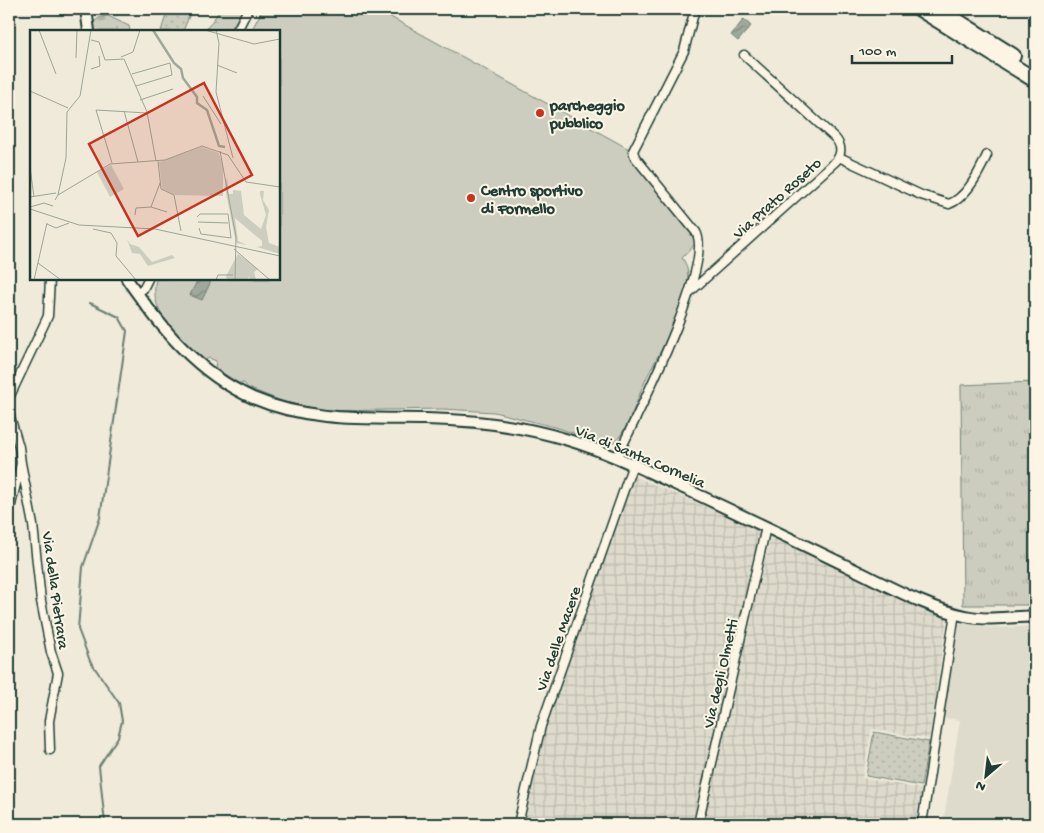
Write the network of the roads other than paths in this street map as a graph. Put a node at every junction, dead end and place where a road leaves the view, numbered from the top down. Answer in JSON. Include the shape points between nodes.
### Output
{"nodes":[{"id":1,"x":86,"y":9,"type":"edge"},
{"id":2,"x":248,"y":9,"type":"edge"},
{"id":3,"x":695,"y":9,"type":"edge"},
{"id":4,"x":920,"y":9,"type":"edge"},
{"id":5,"x":938,"y":9,"type":"edge"},
{"id":6,"x":89,"y":30,"type":"edge"},
{"id":7,"x":238,"y":30,"type":"edge"},
{"id":8,"x":744,"y":55,"type":"dead end"},
{"id":9,"x":1035,"y":69,"type":"edge"},
{"id":10,"x":1035,"y":80,"type":"edge"},
{"id":11,"x":987,"y":155,"type":"dead end"},
{"id":12,"x":839,"y":157,"type":"junction"},
{"id":13,"x":50,"y":280,"type":"edge"},
{"id":14,"x":128,"y":280,"type":"edge"},
{"id":15,"x":148,"y":280,"type":"edge"},
{"id":16,"x":690,"y":292,"type":"junction"},
{"id":17,"x":137,"y":293,"type":"junction"},
{"id":18,"x":9,"y":398,"type":"edge"},
{"id":19,"x":9,"y":413,"type":"edge"},
{"id":20,"x":617,"y":457,"type":"junction"},
{"id":21,"x":21,"y":463,"type":"junction"},
{"id":22,"x":633,"y":464,"type":"junction"},
{"id":23,"x":9,"y":513,"type":"edge"},
{"id":24,"x":766,"y":527,"type":"junction"},
{"id":25,"x":955,"y":613,"type":"junction"},
{"id":26,"x":1035,"y":616,"type":"edge"},
{"id":27,"x":50,"y":750,"type":"dead end"},
{"id":28,"x":518,"y":824,"type":"edge"},
{"id":29,"x":698,"y":824,"type":"edge"},
{"id":30,"x":922,"y":824,"type":"edge"}],
"edges":[{"from":1,"to":6,"type":"street"},
{"from":2,"to":7,"type":"street"},
{"from":3,"to":16,"type":"street","name":"Via Prato Roseto","via":[[684,51],[633,151],[697,234],[700,244]]},
{"from":4,"to":10,"type":"highway"},
{"from":5,"to":9,"type":"highway"},
{"from":8,"to":12,"type":"street","name":"Via Prato Roseto","via":[[835,138],[840,146]]},
{"from":11,"to":12,"type":"street","via":[[959,198],[949,204],[920,195]]},
{"from":12,"to":16,"type":"street","name":"Via Prato Roseto"},
{"from":13,"to":18,"type":"street","via":[[48,316]]},
{"from":14,"to":17,"type":"street","name":"Via di Santa Cornelia"},
{"from":15,"to":17,"type":"street"},
{"from":16,"to":20,"type":"street","name":"Via Prato Roseto","via":[[680,321]]},
{"from":17,"to":20,"type":"street","name":"Via di Santa Cornelia","via":[[168,333],[207,371],[235,389],[270,404],[302,414],[335,418],[496,423],[565,439]]},
{"from":19,"to":21,"type":"street","name":"Via della Pietrara"},
{"from":20,"to":22,"type":"street","name":"Via di Santa Cornelia"},
{"from":21,"to":23,"type":"street"},
{"from":21,"to":27,"type":"street","name":"Via della Pietrara","via":[[34,525],[42,601],[58,673],[50,715]]},
{"from":22,"to":24,"type":"street","name":"Via di Santa Cornelia"},
{"from":22,"to":28,"type":"street","name":"Via delle Macere","via":[[541,726]]},
{"from":24,"to":25,"type":"street","name":"Via di Santa Cornelia","via":[[902,592]]},
{"from":24,"to":29,"type":"street","name":"Via degli Olmetti"},
{"from":25,"to":26,"type":"street","name":"Via di Santa Cornelia","via":[[989,618]]},
{"from":25,"to":30,"type":"street"}]}
